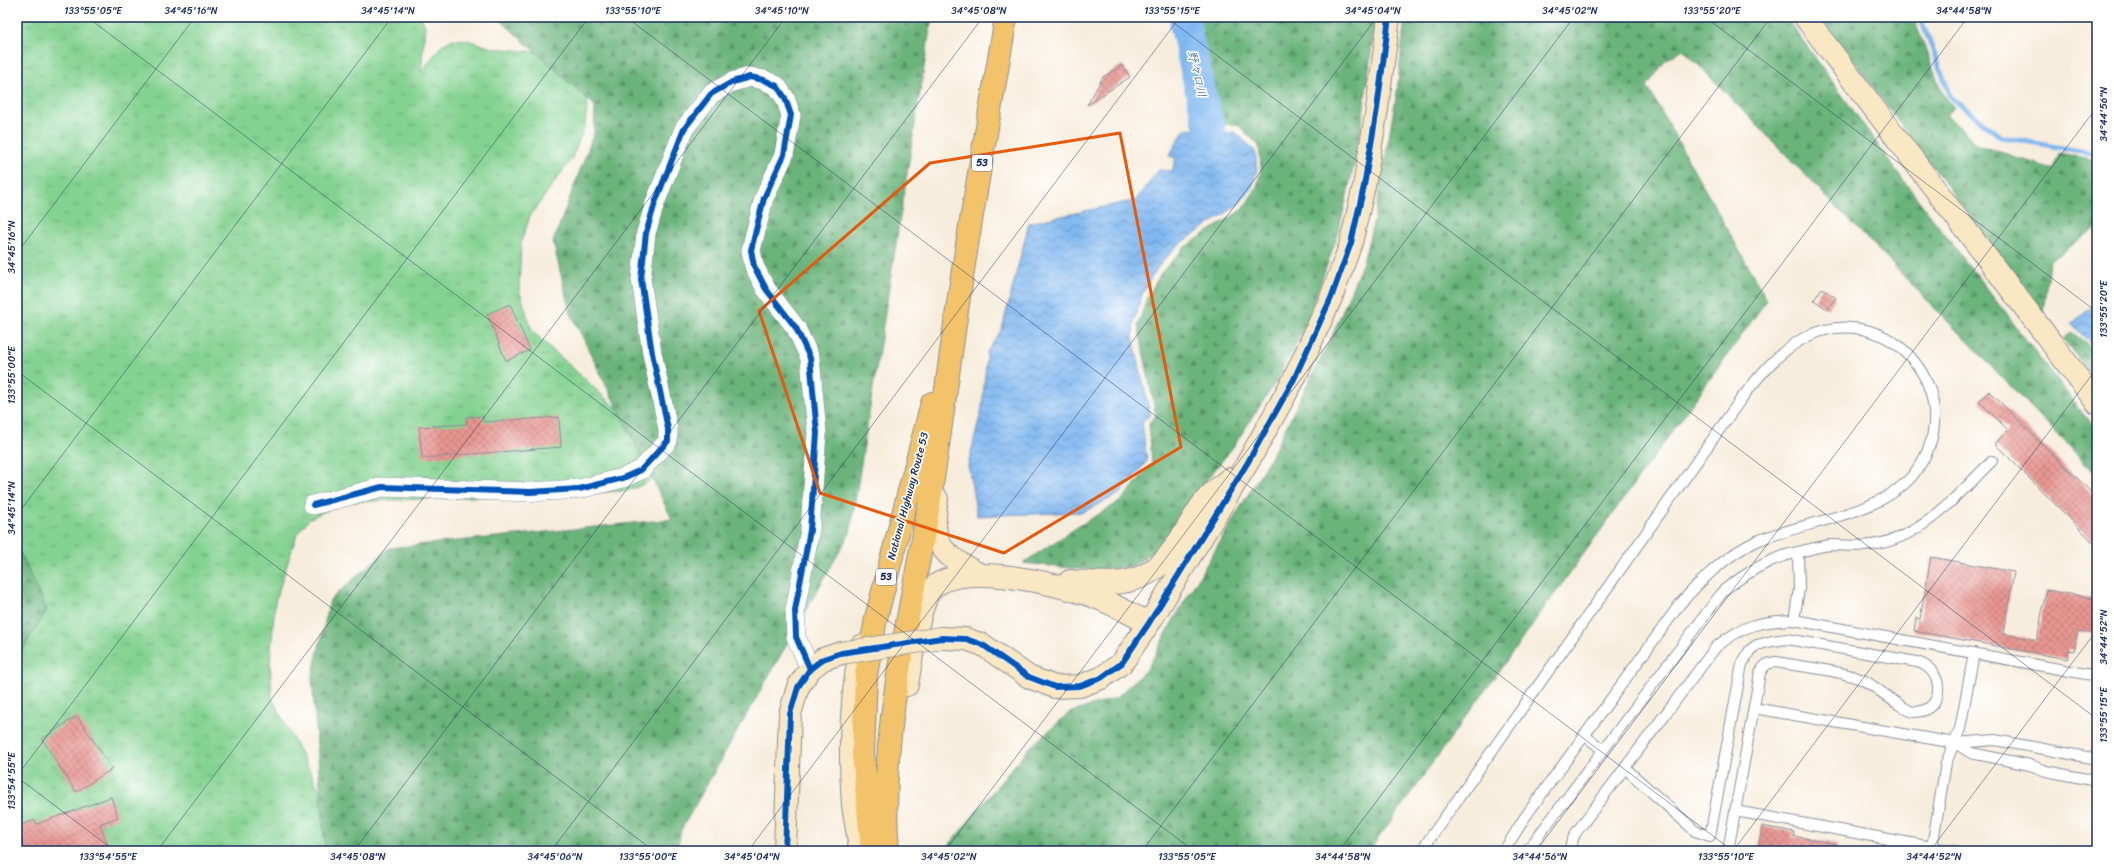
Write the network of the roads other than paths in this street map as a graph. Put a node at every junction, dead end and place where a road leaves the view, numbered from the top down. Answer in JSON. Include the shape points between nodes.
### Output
{"nodes":[{"id":1,"x":1006,"y":17,"type":"edge"},
{"id":2,"x":1389,"y":17,"type":"edge"},
{"id":3,"x":1805,"y":17,"type":"edge"},
{"id":4,"x":957,"y":310,"type":"junction"},
{"id":5,"x":951,"y":367,"type":"junction"},
{"id":6,"x":2097,"y":403,"type":"edge"},
{"id":7,"x":1992,"y":461,"type":"dead end"},
{"id":8,"x":1248,"y":462,"type":"junction"},
{"id":9,"x":313,"y":505,"type":"dead end"},
{"id":10,"x":1798,"y":552,"type":"junction"},
{"id":11,"x":980,"y":574,"type":"junction"},
{"id":12,"x":886,"y":576,"type":"junction"},
{"id":13,"x":1033,"y":581,"type":"junction"},
{"id":14,"x":1794,"y":620,"type":"junction"},
{"id":15,"x":1149,"y":623,"type":"junction"},
{"id":16,"x":1974,"y":653,"type":"junction"},
{"id":17,"x":810,"y":669,"type":"junction"},
{"id":18,"x":2097,"y":676,"type":"edge"},
{"id":19,"x":1754,"y":708,"type":"junction"},
{"id":20,"x":1584,"y":735,"type":"junction"},
{"id":21,"x":1955,"y":743,"type":"junction"},
{"id":22,"x":1602,"y":749,"type":"junction"},
{"id":23,"x":2097,"y":759,"type":"edge"},
{"id":24,"x":1625,"y":768,"type":"junction"},
{"id":25,"x":2097,"y":781,"type":"edge"},
{"id":26,"x":885,"y":811,"type":"junction"},
{"id":27,"x":1735,"y":811,"type":"junction"},
{"id":28,"x":1932,"y":847,"type":"junction"},
{"id":29,"x":785,"y":851,"type":"edge"},
{"id":30,"x":860,"y":851,"type":"edge"},
{"id":31,"x":872,"y":851,"type":"edge"},
{"id":32,"x":888,"y":851,"type":"edge"},
{"id":33,"x":1421,"y":851,"type":"edge"},
{"id":34,"x":1504,"y":851,"type":"edge"},
{"id":35,"x":1527,"y":851,"type":"edge"},
{"id":36,"x":1571,"y":851,"type":"edge"},
{"id":37,"x":1728,"y":851,"type":"edge"},
{"id":38,"x":1954,"y":851,"type":"edge"}],
"edges":[{"from":1,"to":4,"type":"highway","name":"National Highway Route 53","number":"53"},
{"from":2,"to":8,"type":"street","via":[[1378,108],[1351,243],[1331,298],[1294,379]]},
{"from":3,"to":6,"type":"street"},
{"from":4,"to":5,"type":"highway","name":"National Highway Route 53","number":"53"},
{"from":4,"to":12,"type":"highway","name":"National Highway Route 53","number":"53"},
{"from":5,"to":11,"type":"street","via":[[947,440],[934,516],[937,538],[948,555]]},
{"from":5,"to":26,"type":"highway","name":"National Highway Route 53","number":"53","via":[[900,670],[890,739]]},
{"from":7,"to":10,"type":"lane","via":[[1937,514],[1913,531],[1891,541],[1870,545],[1829,545]]},
{"from":8,"to":13,"type":"street","via":[[1205,501],[1173,552],[1154,570],[1129,581]]},
{"from":8,"to":15,"type":"street"},
{"from":9,"to":17,"type":"street","via":[[382,487],[530,492],[579,489],[623,478],[641,470],[668,441],[641,279],[646,233],[655,203],[684,129],[711,94],[732,82],[750,77],[764,80],[777,86],[786,98],[791,115],[784,155],[764,198],[751,250],[754,266],[766,289],[796,328],[810,358],[817,433],[810,530],[795,610],[796,637]]},
{"from":10,"to":14,"type":"lane","via":[[1799,590]]},
{"from":10,"to":22,"type":"lane","via":[[1779,556],[1746,573],[1724,590]]},
{"from":11,"to":13,"type":"street"},
{"from":11,"to":26,"type":"street","via":[[948,579],[931,590],[920,616]]},
{"from":12,"to":30,"type":"street","via":[[864,628],[854,682],[850,743]]},
{"from":12,"to":31,"type":"highway","name":"National Highway Route 53","number":"53","via":[[866,675],[863,754]]},
{"from":13,"to":15,"type":"street","via":[[1084,593]]},
{"from":14,"to":16,"type":"lane"},
{"from":14,"to":24,"type":"lane","via":[[1749,625],[1716,647]]},
{"from":15,"to":17,"type":"street","bridge":true,"via":[[1122,663],[1102,678],[1080,686],[1055,687],[1029,677],[983,645],[966,639],[942,638],[841,653],[823,658]]},
{"from":16,"to":18,"type":"lane"},
{"from":16,"to":21,"type":"lane","via":[[1960,729]]},
{"from":17,"to":29,"type":"street","via":[[798,687],[790,714]]},
{"from":19,"to":21,"type":"lane"},
{"from":19,"to":24,"type":"lane","via":[[1760,673],[1768,663],[1776,662],[1855,677],[1885,693],[1904,708],[1915,712],[1926,708],[1934,701],[1938,692],[1938,681],[1933,671],[1923,664],[1787,639],[1764,643],[1750,650],[1742,664],[1710,836],[1695,831]]},
{"from":19,"to":27,"type":"lane"},
{"from":20,"to":22,"type":"lane"},
{"from":20,"to":33,"type":"lane","via":[[1680,604],[1720,564],[1757,541],[1872,504],[1903,486],[1916,472],[1931,442],[1934,411],[1930,389],[1920,369],[1900,346],[1873,333],[1855,329],[1834,329],[1804,338],[1777,358],[1741,399]]},
{"from":20,"to":34,"type":"lane","via":[[1513,833]]},
{"from":21,"to":23,"type":"lane","via":[[1995,740]]},
{"from":21,"to":25,"type":"lane","via":[[1971,753]]},
{"from":21,"to":28,"type":"lane","via":[[1946,763]]},
{"from":22,"to":35,"type":"lane"},
{"from":24,"to":36,"type":"lane","via":[[1575,834]]},
{"from":26,"to":32,"type":"highway","name":"National Highway Route 53","number":"53"},
{"from":27,"to":28,"type":"lane"},
{"from":27,"to":37,"type":"lane"},
{"from":28,"to":38,"type":"lane"}]}
